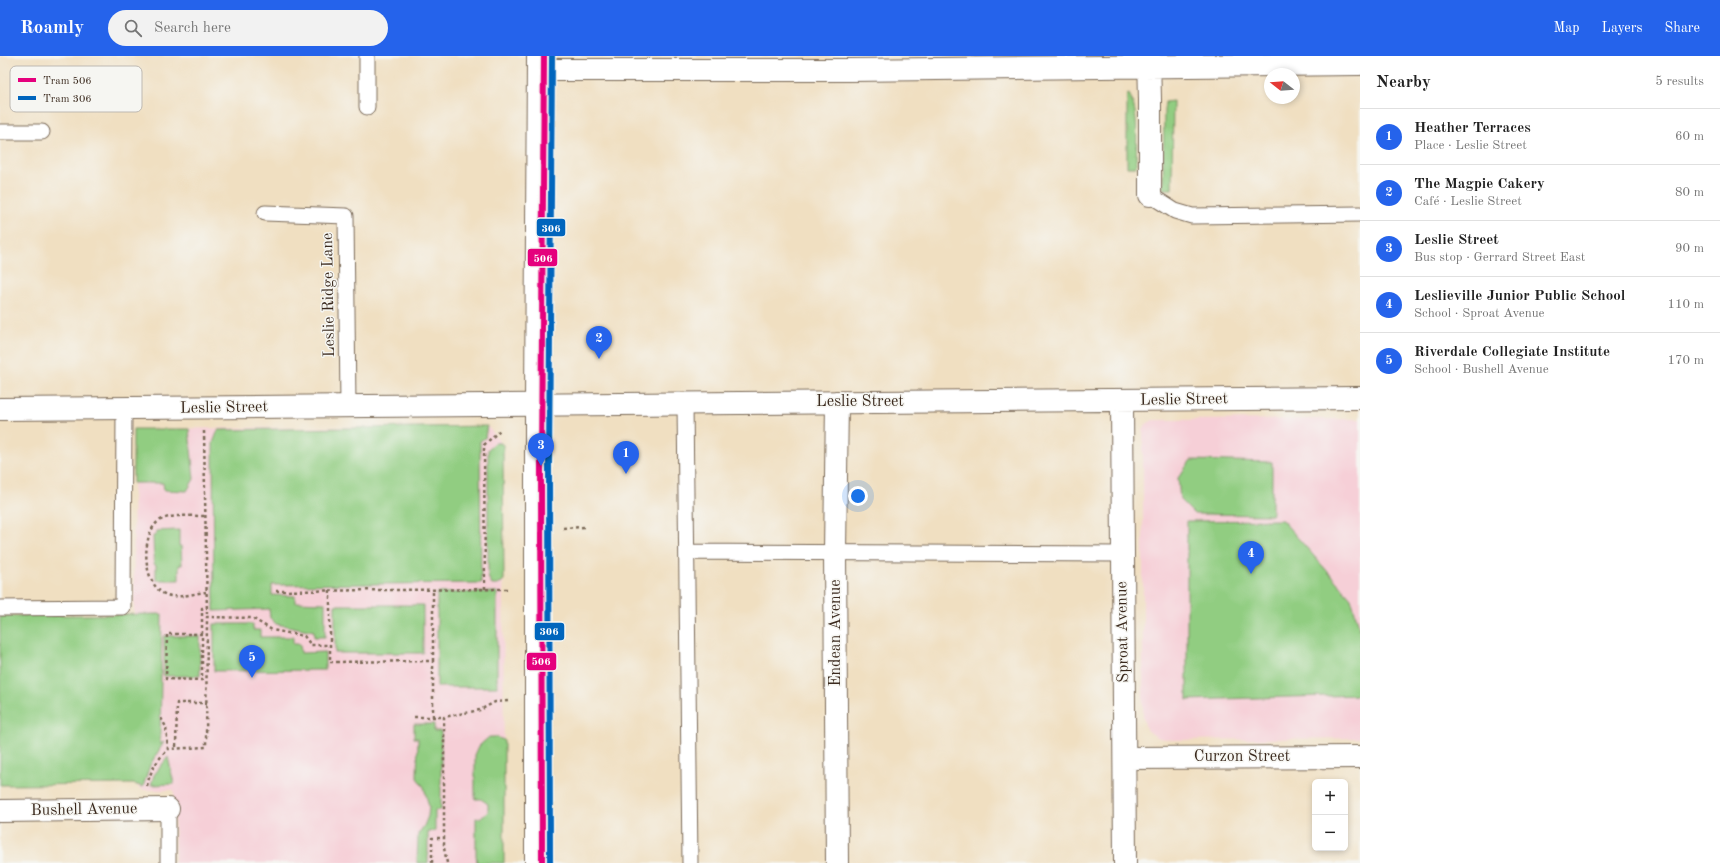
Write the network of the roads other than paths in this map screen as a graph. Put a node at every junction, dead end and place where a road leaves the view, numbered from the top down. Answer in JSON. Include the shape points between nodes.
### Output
{"nodes":[{"id":1,"x":367,"y":56,"type":"edge"},
{"id":2,"x":1149,"y":61,"type":"edge"},
{"id":3,"x":538,"y":63,"type":"edge"},
{"id":4,"x":850,"y":63,"type":"edge"},
{"id":5,"x":1360,"y":64,"type":"edge"},
{"id":6,"x":367,"y":107,"type":"dead end"},
{"id":7,"x":0,"y":132,"type":"edge"},
{"id":8,"x":42,"y":132,"type":"dead end"},
{"id":9,"x":1150,"y":195,"type":"joint"},
{"id":10,"x":265,"y":213,"type":"dead end"},
{"id":11,"x":1360,"y":214,"type":"edge"},
{"id":12,"x":1360,"y":398,"type":"edge"},
{"id":13,"x":1122,"y":400,"type":"junction"},
{"id":14,"x":837,"y":402,"type":"junction"},
{"id":15,"x":685,"y":403,"type":"junction"},
{"id":16,"x":536,"y":404,"type":"junction"},
{"id":17,"x":348,"y":406,"type":"junction"},
{"id":18,"x":0,"y":409,"type":"edge"},
{"id":19,"x":124,"y":409,"type":"junction"},
{"id":20,"x":687,"y":552,"type":"junction"},
{"id":21,"x":835,"y":552,"type":"junction"},
{"id":22,"x":1122,"y":554,"type":"junction"},
{"id":23,"x":0,"y":608,"type":"edge"},
{"id":24,"x":1360,"y":757,"type":"edge"},
{"id":25,"x":1125,"y":758,"type":"junction"},
{"id":26,"x":168,"y":809,"type":"joint"},
{"id":27,"x":0,"y":811,"type":"edge"},
{"id":28,"x":168,"y":863,"type":"edge"},
{"id":29,"x":536,"y":863,"type":"edge"},
{"id":30,"x":690,"y":863,"type":"edge"},
{"id":31,"x":837,"y":863,"type":"edge"},
{"id":32,"x":1125,"y":863,"type":"edge"}],
"edges":[{"from":1,"to":6,"type":"lane"},
{"from":2,"to":4,"type":"street"},
{"from":2,"to":5,"type":"street"},
{"from":2,"to":9,"type":"street"},
{"from":3,"to":4,"type":"street"},
{"from":3,"to":16,"type":"street"},
{"from":7,"to":8,"type":"lane"},
{"from":9,"to":11,"type":"lane","via":[[1175,211],[1192,216]]},
{"from":10,"to":17,"type":"lane","name":"Leslie Ridge Lane","via":[[346,216]]},
{"from":12,"to":13,"type":"street","name":"Leslie Street"},
{"from":13,"to":14,"type":"street","name":"Leslie Street"},
{"from":13,"to":22,"type":"street","name":"Sproat Avenue"},
{"from":14,"to":15,"type":"street","name":"Leslie Street"},
{"from":14,"to":21,"type":"street","name":"Endean Avenue"},
{"from":15,"to":16,"type":"street","name":"Leslie Street"},
{"from":15,"to":20,"type":"lane"},
{"from":16,"to":17,"type":"street","name":"Leslie Street"},
{"from":16,"to":29,"type":"street"},
{"from":17,"to":19,"type":"street","name":"Leslie Street"},
{"from":18,"to":19,"type":"street","name":"Leslie Street"},
{"from":19,"to":23,"type":"lane","via":[[123,607]]},
{"from":20,"to":21,"type":"lane"},
{"from":20,"to":30,"type":"lane"},
{"from":21,"to":22,"type":"lane"},
{"from":21,"to":31,"type":"street","name":"Endean Avenue"},
{"from":22,"to":25,"type":"street","name":"Sproat Avenue"},
{"from":24,"to":25,"type":"street","name":"Curzon Street"},
{"from":25,"to":32,"type":"street","name":"Sproat Avenue"},
{"from":26,"to":27,"type":"street","name":"Bushell Avenue"},
{"from":26,"to":28,"type":"lane"}]}
